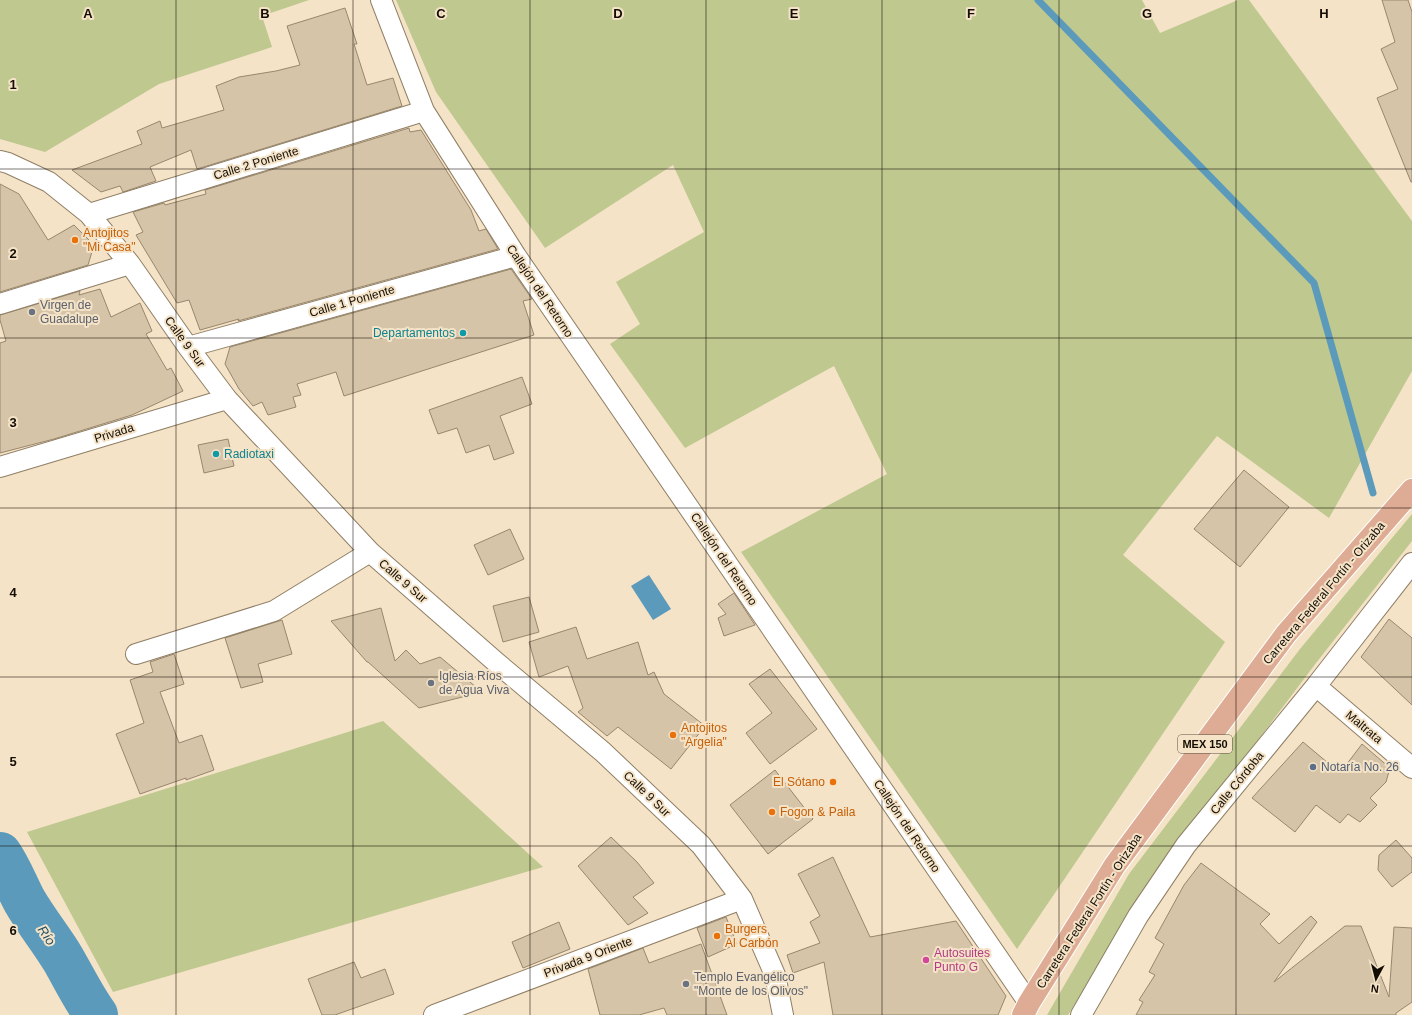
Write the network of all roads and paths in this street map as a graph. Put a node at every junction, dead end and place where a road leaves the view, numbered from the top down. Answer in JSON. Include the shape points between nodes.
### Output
{"nodes":[{"id":1,"x":381,"y":0,"type":"edge"},
{"id":2,"x":424,"y":111,"type":"junction"},
{"id":3,"x":0,"y":161,"type":"edge"},
{"id":4,"x":89,"y":214,"type":"junction"},
{"id":5,"x":516,"y":256,"type":"junction"},
{"id":6,"x":130,"y":264,"type":"junction"},
{"id":7,"x":0,"y":304,"type":"edge"},
{"id":8,"x":188,"y":347,"type":"junction"},
{"id":9,"x":227,"y":399,"type":"junction"},
{"id":10,"x":0,"y":466,"type":"edge"},
{"id":11,"x":1412,"y":490,"type":"edge"},
{"id":12,"x":370,"y":552,"type":"junction"},
{"id":13,"x":1412,"y":563,"type":"edge"},
{"id":14,"x":136,"y":654,"type":"dead end"},
{"id":15,"x":1316,"y":686,"type":"junction"},
{"id":16,"x":1412,"y":768,"type":"edge"},
{"id":17,"x":742,"y":899,"type":"junction"},
{"id":18,"x":1026,"y":1009,"type":"edge"},
{"id":19,"x":434,"y":1015,"type":"edge"},
{"id":20,"x":783,"y":1015,"type":"edge"},
{"id":21,"x":1081,"y":1015,"type":"edge"}],
"edges":[{"from":1,"to":2,"type":"street","name":"Callejón del Retorno"},
{"from":2,"to":4,"type":"street","name":"Calle 2 Poniente"},
{"from":2,"to":5,"type":"street","name":"Callejón del Retorno"},
{"from":3,"to":4,"type":"street","name":"Calle 9 Sur","via":[[49,182]]},
{"from":4,"to":6,"type":"street","name":"Calle 9 Sur"},
{"from":5,"to":8,"type":"street","name":"Calle 1 Poniente"},
{"from":5,"to":18,"type":"street","name":"Callejón del Retorno"},
{"from":6,"to":7,"type":"street"},
{"from":6,"to":8,"type":"street","name":"Calle 9 Sur"},
{"from":8,"to":9,"type":"street","name":"Calle 9 Sur"},
{"from":9,"to":10,"type":"street","name":"Privada"},
{"from":9,"to":12,"type":"street","name":"Calle 9 Sur"},
{"from":11,"to":18,"type":"main road","name":"Carretera Federal Fortín - Orizaba","number":"MEX 150","via":[[1286,634],[1115,865]]},
{"from":12,"to":14,"type":"street","via":[[274,611]]},
{"from":12,"to":17,"type":"street","name":"Calle 9 Sur","via":[[603,752],[701,845]]},
{"from":13,"to":15,"type":"street","name":"Calle Córdoba"},
{"from":15,"to":16,"type":"street","name":"Maltrata"},
{"from":15,"to":21,"type":"street","name":"Calle Córdoba","via":[[1186,845],[1138,916]]},
{"from":17,"to":19,"type":"street","name":"Privada 9 Oriente"},
{"from":17,"to":20,"type":"street","name":"Calle 9 Sur","via":[[775,975]]}]}
